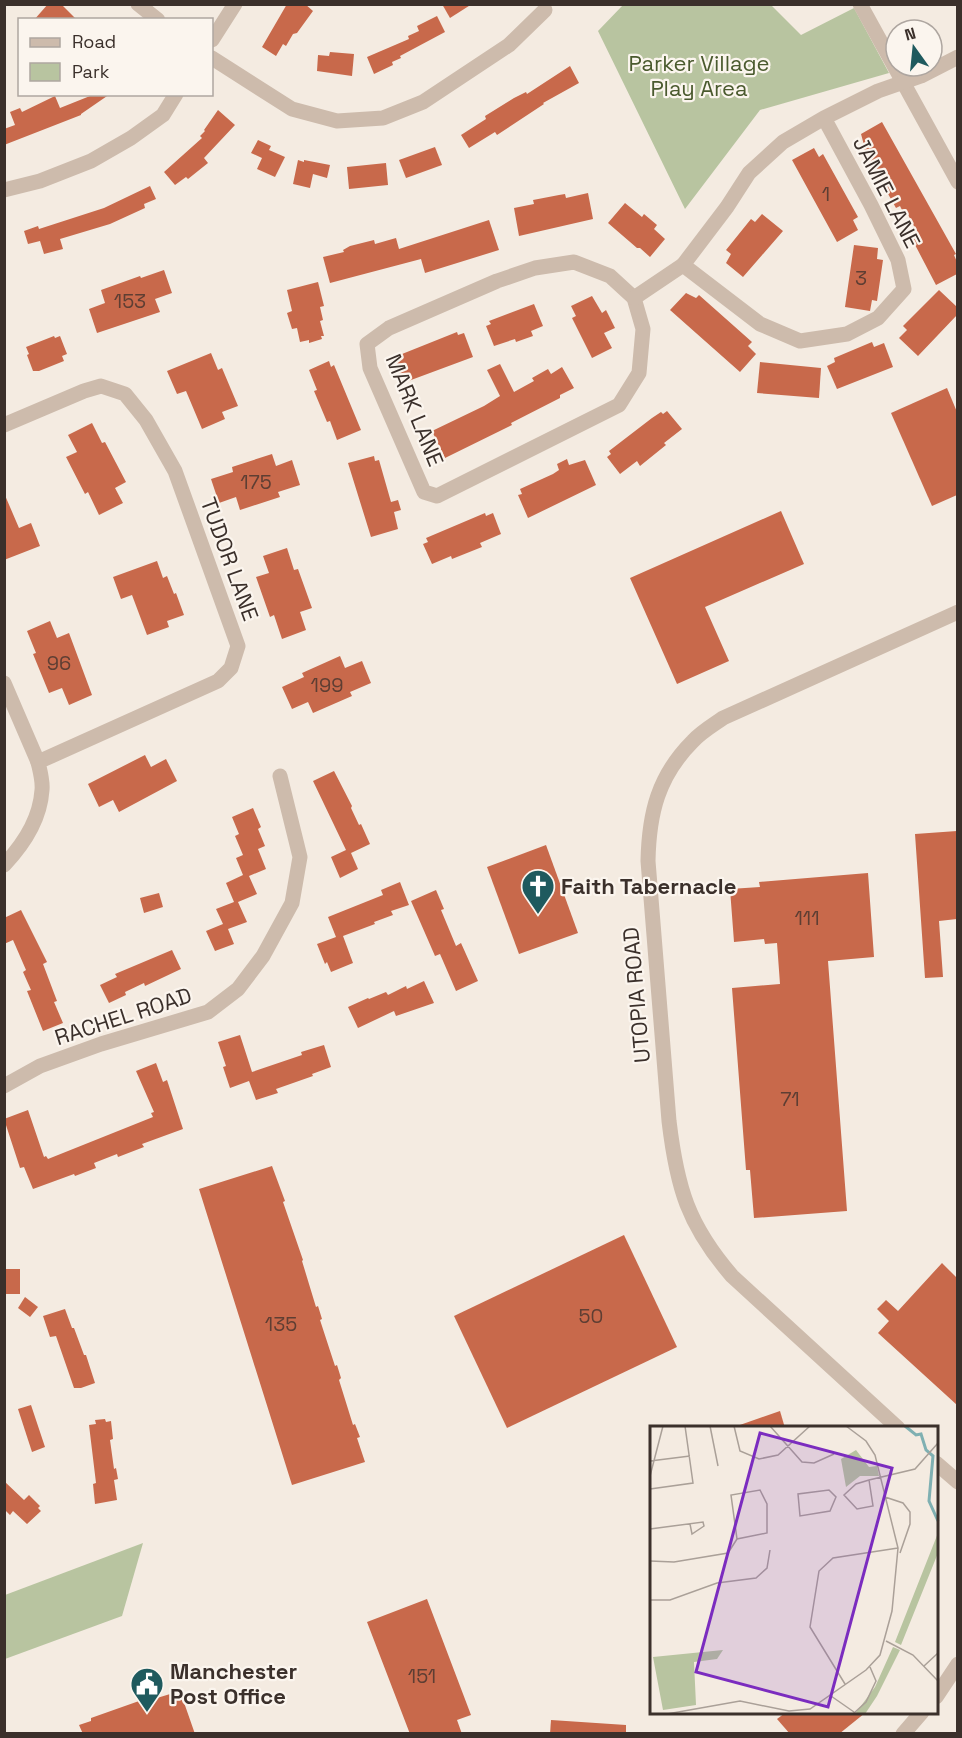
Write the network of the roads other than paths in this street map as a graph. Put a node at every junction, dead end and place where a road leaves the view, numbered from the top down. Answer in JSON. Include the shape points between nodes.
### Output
{"nodes":[{"id":1,"x":138,"y":4,"type":"edge"},
{"id":2,"x":235,"y":4,"type":"edge"},
{"id":3,"x":860,"y":4,"type":"edge"},
{"id":4,"x":545,"y":10,"type":"dead end"},
{"id":5,"x":156,"y":18,"type":"edge"},
{"id":6,"x":213,"y":38,"type":"edge"},
{"id":7,"x":957,"y":57,"type":"edge"},
{"id":8,"x":213,"y":59,"type":"edge"},
{"id":9,"x":903,"y":81,"type":"junction"},
{"id":10,"x":175,"y":96,"type":"edge"},
{"id":11,"x":824,"y":118,"type":"junction"},
{"id":12,"x":957,"y":182,"type":"edge"},
{"id":13,"x":4,"y":190,"type":"edge"},
{"id":14,"x":683,"y":265,"type":"junction"},
{"id":15,"x":634,"y":298,"type":"junction"},
{"id":16,"x":4,"y":425,"type":"edge"},
{"id":17,"x":957,"y":612,"type":"edge"},
{"id":18,"x":4,"y":683,"type":"edge"},
{"id":19,"x":39,"y":762,"type":"junction"},
{"id":20,"x":280,"y":777,"type":"dead end"},
{"id":21,"x":4,"y":865,"type":"edge"},
{"id":22,"x":4,"y":1086,"type":"edge"},
{"id":23,"x":896,"y":1426,"type":"edge"},
{"id":24,"x":938,"y":1465,"type":"edge"},
{"id":25,"x":957,"y":1482,"type":"edge"},
{"id":26,"x":957,"y":1664,"type":"edge"},
{"id":27,"x":938,"y":1694,"type":"edge"},
{"id":28,"x":921,"y":1714,"type":"edge"},
{"id":29,"x":903,"y":1734,"type":"edge"}],
"edges":[{"from":1,"to":5,"type":"street"},
{"from":2,"to":6,"type":"street"},
{"from":3,"to":9,"type":"street"},
{"from":4,"to":8,"type":"street","via":[[509,45],[423,102],[383,118],[337,121],[292,109]]},
{"from":7,"to":9,"type":"street","name":"JAMIE LANE"},
{"from":9,"to":11,"type":"street","name":"JAMIE LANE"},
{"from":9,"to":12,"type":"street"},
{"from":10,"to":13,"type":"street","via":[[163,115],[91,161]]},
{"from":11,"to":14,"type":"street","name":"JAMIE LANE","via":[[783,142],[748,173]]},
{"from":11,"to":14,"type":"street","name":"JAMIE LANE","via":[[898,260],[904,289],[878,318],[847,334],[800,341],[760,324]]},
{"from":14,"to":15,"type":"street"},
{"from":15,"to":15,"type":"street","name":"MARK LANE","via":[[610,276],[573,262],[535,268],[389,328],[367,344],[370,368],[424,492],[437,496],[619,405],[639,373],[643,329]]},
{"from":16,"to":19,"type":"street","name":"TUDOR LANE","via":[[101,386],[125,394],[146,420],[175,471],[238,646],[231,668],[218,681]]},
{"from":17,"to":23,"type":"street","name":"UTOPIA ROAD","via":[[723,718],[693,740],[671,767],[656,800],[649,829],[648,861],[669,1121],[674,1161],[695,1226],[732,1276]]},
{"from":18,"to":19,"type":"street"},
{"from":19,"to":21,"type":"street","via":[[42,789],[38,815],[22,847]]},
{"from":20,"to":22,"type":"street","name":"RACHEL ROAD","via":[[300,857],[292,903],[263,956],[238,989],[208,1012],[40,1066]]},
{"from":24,"to":25,"type":"street"},
{"from":26,"to":27,"type":"street"},
{"from":28,"to":29,"type":"street"}]}
